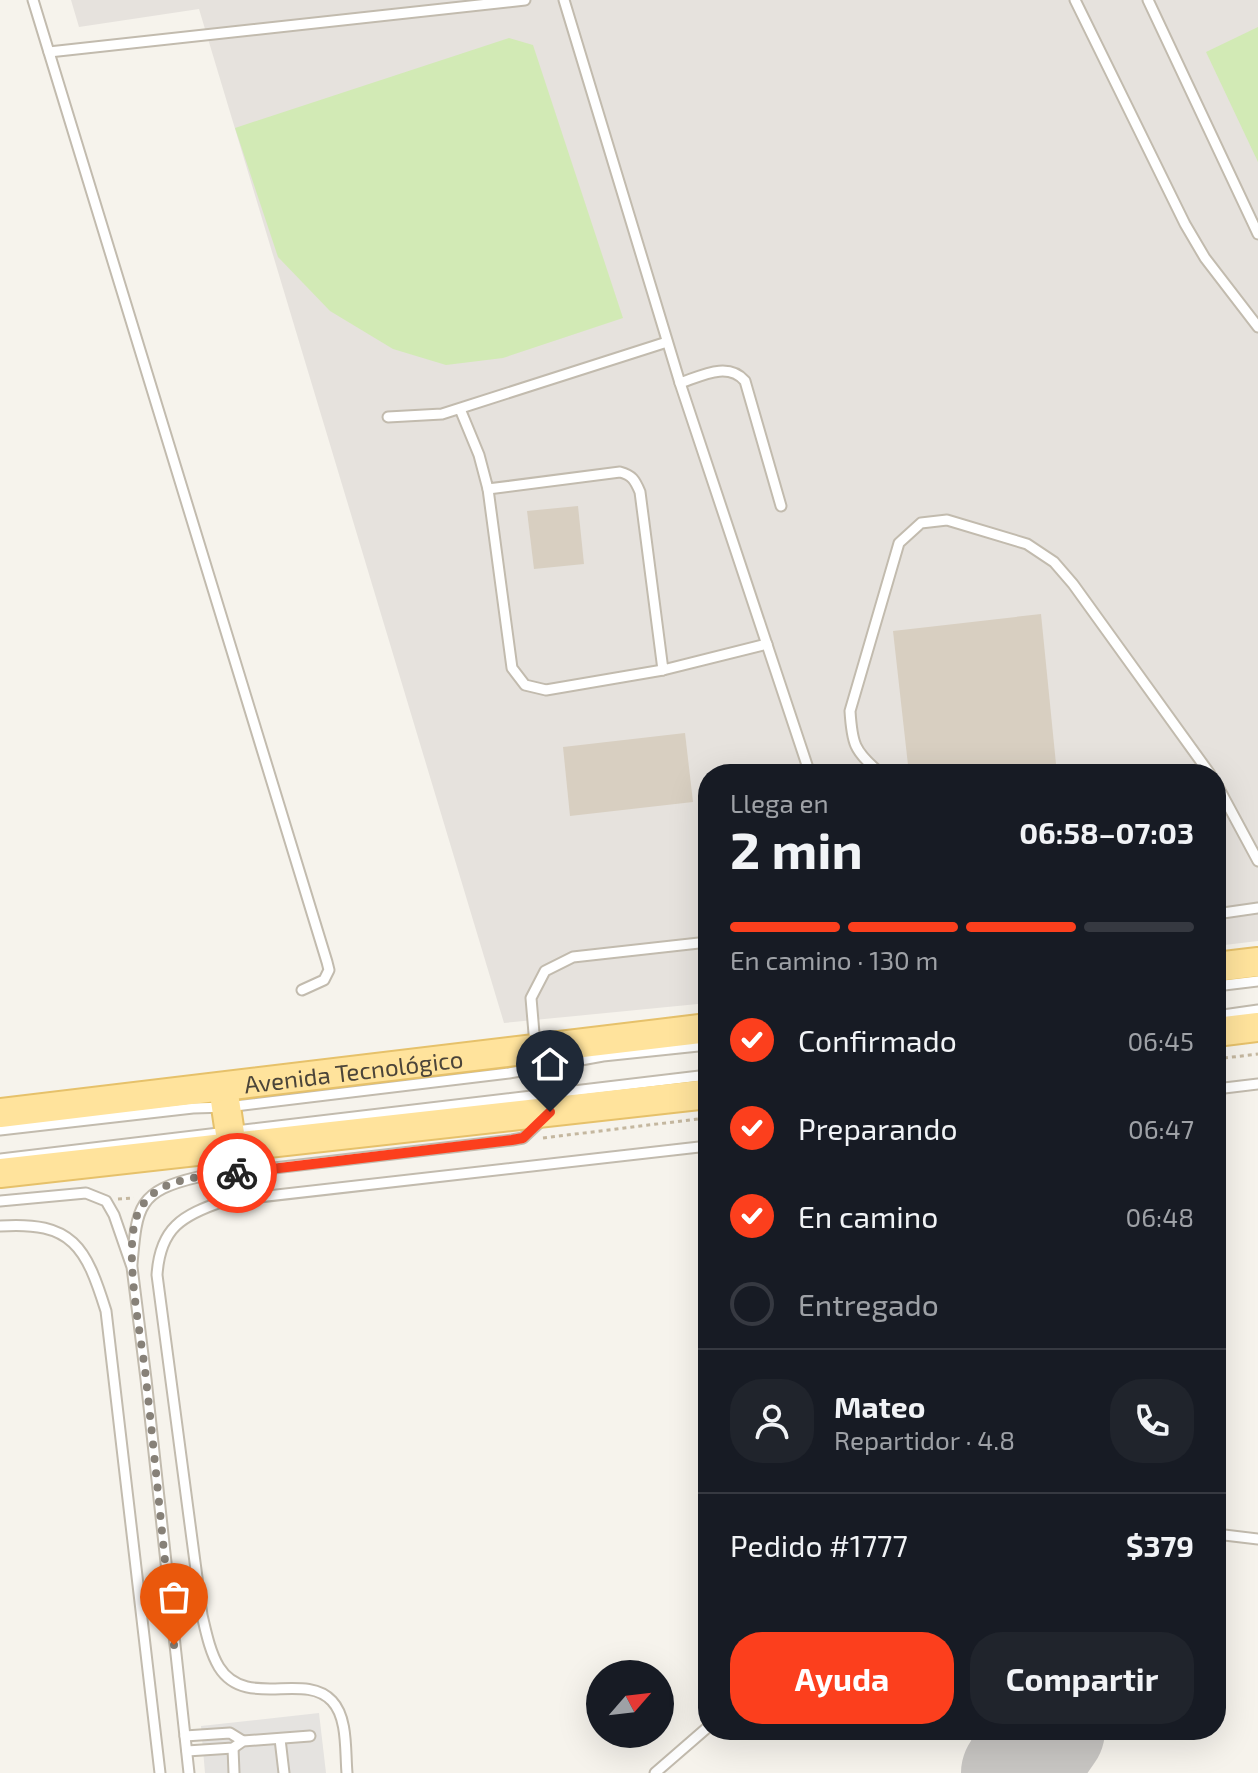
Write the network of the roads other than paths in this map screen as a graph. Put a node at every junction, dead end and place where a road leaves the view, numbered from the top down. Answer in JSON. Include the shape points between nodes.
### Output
{"nodes":[{"id":1,"x":33,"y":0,"type":"edge"},
{"id":2,"x":525,"y":0,"type":"edge"},
{"id":3,"x":564,"y":0,"type":"edge"},
{"id":4,"x":1075,"y":0,"type":"edge"},
{"id":5,"x":1148,"y":0,"type":"edge"},
{"id":6,"x":49,"y":52,"type":"junction"},
{"id":7,"x":1258,"y":234,"type":"edge"},
{"id":8,"x":1258,"y":327,"type":"edge"},
{"id":9,"x":667,"y":342,"type":"junction"},
{"id":10,"x":680,"y":383,"type":"junction"},
{"id":11,"x":460,"y":409,"type":"junction"},
{"id":12,"x":388,"y":417,"type":"dead end"},
{"id":13,"x":488,"y":489,"type":"junction"},
{"id":14,"x":781,"y":506,"type":"dead end"},
{"id":15,"x":767,"y":644,"type":"junction"},
{"id":16,"x":663,"y":670,"type":"junction"},
{"id":17,"x":807,"y":764,"type":"edge"},
{"id":18,"x":869,"y":764,"type":"edge"},
{"id":19,"x":1203,"y":764,"type":"edge"},
{"id":20,"x":1226,"y":802,"type":"edge"},
{"id":21,"x":1258,"y":861,"type":"edge"},
{"id":22,"x":1258,"y":908,"type":"edge"},
{"id":23,"x":1226,"y":913,"type":"edge"},
{"id":24,"x":698,"y":943,"type":"edge"},
{"id":25,"x":1258,"y":962,"type":"edge"},
{"id":26,"x":1226,"y":966,"type":"edge"},
{"id":27,"x":1258,"y":981,"type":"edge"},
{"id":28,"x":1226,"y":985,"type":"edge"},
{"id":29,"x":302,"y":990,"type":"dead end"},
{"id":30,"x":1258,"y":1010,"type":"edge"},
{"id":31,"x":1226,"y":1015,"type":"edge"},
{"id":32,"x":1258,"y":1027,"type":"edge"},
{"id":33,"x":698,"y":1029,"type":"edge"},
{"id":34,"x":1226,"y":1031,"type":"edge"},
{"id":35,"x":698,"y":1046,"type":"edge"},
{"id":36,"x":535,"y":1050,"type":"junction"},
{"id":37,"x":698,"y":1076,"type":"edge"},
{"id":38,"x":1258,"y":1084,"type":"edge"},
{"id":39,"x":1226,"y":1088,"type":"edge"},
{"id":40,"x":698,"y":1095,"type":"edge"},
{"id":41,"x":550,"y":1112,"type":"junction"},
{"id":42,"x":0,"y":1113,"type":"edge"},
{"id":43,"x":228,"y":1118,"type":"junction"},
{"id":44,"x":0,"y":1130,"type":"edge"},
{"id":45,"x":698,"y":1147,"type":"edge"},
{"id":46,"x":0,"y":1159,"type":"edge"},
{"id":47,"x":0,"y":1173,"type":"edge"},
{"id":48,"x":0,"y":1201,"type":"edge"},
{"id":49,"x":0,"y":1226,"type":"edge"},
{"id":50,"x":132,"y":1267,"type":"junction"},
{"id":51,"x":1226,"y":1535,"type":"edge"},
{"id":52,"x":1258,"y":1539,"type":"edge"},
{"id":53,"x":185,"y":1736,"type":"junction"},
{"id":54,"x":310,"y":1736,"type":"dead end"},
{"id":55,"x":698,"y":1736,"type":"edge"},
{"id":56,"x":280,"y":1739,"type":"junction"},
{"id":57,"x":243,"y":1741,"type":"junction"},
{"id":58,"x":233,"y":1748,"type":"junction"},
{"id":59,"x":187,"y":1751,"type":"junction"},
{"id":60,"x":160,"y":1773,"type":"edge"},
{"id":61,"x":189,"y":1773,"type":"edge"},
{"id":62,"x":234,"y":1773,"type":"edge"},
{"id":63,"x":284,"y":1773,"type":"edge"},
{"id":64,"x":347,"y":1773,"type":"edge"},
{"id":65,"x":655,"y":1773,"type":"edge"}],
"edges":[{"from":1,"to":6,"type":"lane"},
{"from":2,"to":6,"type":"lane"},
{"from":3,"to":9,"type":"lane"},
{"from":4,"to":8,"type":"lane","via":[[1185,224]]},
{"from":5,"to":7,"type":"lane"},
{"from":6,"to":29,"type":"lane","via":[[327,962],[324,980]]},
{"from":9,"to":10,"type":"lane"},
{"from":9,"to":11,"type":"lane"},
{"from":10,"to":14,"type":"lane","via":[[730,370],[745,381]]},
{"from":10,"to":15,"type":"lane"},
{"from":11,"to":12,"type":"lane"},
{"from":11,"to":13,"type":"lane"},
{"from":13,"to":16,"type":"lane","via":[[512,668],[525,685],[546,690]]},
{"from":13,"to":16,"type":"lane","via":[[620,472],[635,480]]},
{"from":15,"to":16,"type":"lane"},
{"from":15,"to":17,"type":"lane"},
{"from":18,"to":19,"type":"lane","via":[[858,755],[850,711],[899,543],[921,523],[947,520],[1027,544],[1054,562]]},
{"from":20,"to":21,"type":"lane"},
{"from":22,"to":23,"type":"lane"},
{"from":24,"to":36,"type":"lane","via":[[573,957],[545,971],[531,998]]},
{"from":25,"to":26,"type":"main road"},
{"from":27,"to":28,"type":"lane"},
{"from":30,"to":31,"type":"lane"},
{"from":32,"to":34,"type":"main road"},
{"from":33,"to":36,"type":"main road","name":"Avenida Tecnológico"},
{"from":35,"to":43,"type":"lane","via":[[603,1056]]},
{"from":36,"to":43,"type":"main road","name":"Avenida Tecnológico"},
{"from":37,"to":43,"type":"lane"},
{"from":38,"to":39,"type":"lane"},
{"from":40,"to":41,"type":"main road","name":"Avenida Tecnológico"},
{"from":41,"to":43,"type":"main road","name":"Avenida Tecnológico"},
{"from":41,"to":50,"type":"lane","via":[[523,1138],[168,1184],[139,1210]]},
{"from":42,"to":43,"type":"main road","name":"Avenida Tecnológico"},
{"from":43,"to":44,"type":"lane","via":[[193,1108]]},
{"from":43,"to":46,"type":"lane"},
{"from":43,"to":47,"type":"main road","name":"Avenida Tecnológico"},
{"from":45,"to":64,"type":"lane","via":[[224,1201],[196,1210],[165,1238],[157,1275],[202,1615],[212,1652],[232,1681],[269,1691],[320,1692],[334,1702],[342,1721]]},
{"from":48,"to":50,"type":"lane","via":[[86,1193],[106,1201]]},
{"from":49,"to":60,"type":"lane","via":[[42,1226],[71,1240],[86,1259],[106,1311]]},
{"from":50,"to":53,"type":"lane"},
{"from":51,"to":52,"type":"lane"},
{"from":53,"to":57,"type":"lane","via":[[230,1733]]},
{"from":53,"to":59,"type":"lane"},
{"from":54,"to":56,"type":"lane"},
{"from":55,"to":65,"type":"lane"},
{"from":56,"to":57,"type":"lane"},
{"from":56,"to":63,"type":"lane"},
{"from":57,"to":58,"type":"lane"},
{"from":58,"to":59,"type":"lane"},
{"from":58,"to":62,"type":"lane"},
{"from":59,"to":61,"type":"lane"}]}
